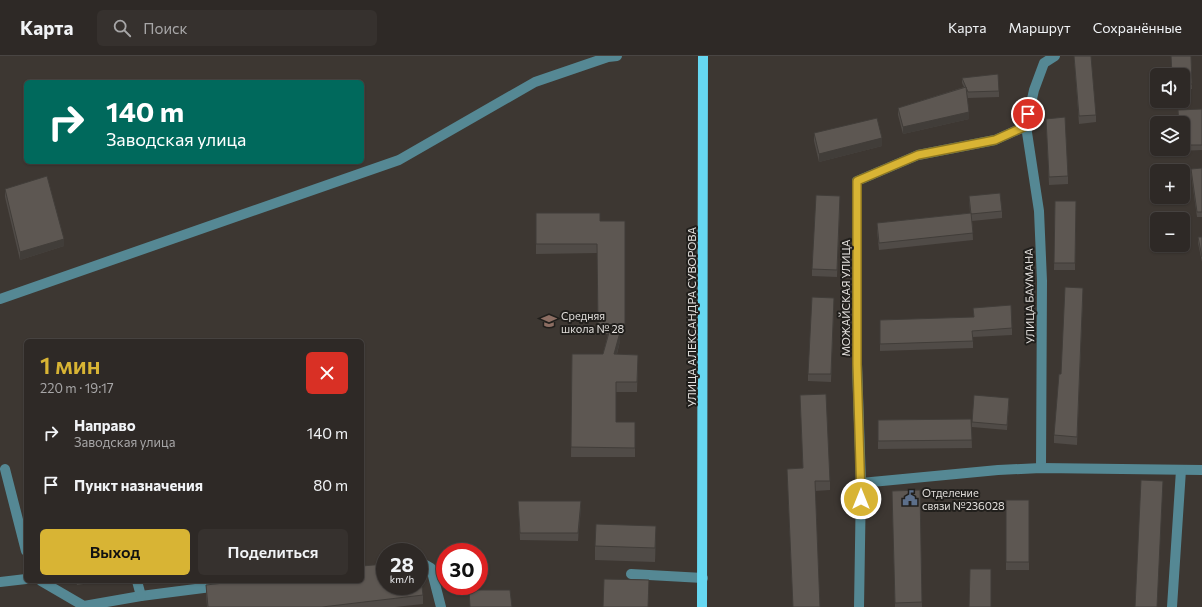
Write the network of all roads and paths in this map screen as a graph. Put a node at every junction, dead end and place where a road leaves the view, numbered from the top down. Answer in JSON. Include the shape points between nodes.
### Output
{"nodes":[{"id":1,"x":617,"y":56,"type":"edge"},
{"id":2,"x":704,"y":56,"type":"edge"},
{"id":3,"x":1055,"y":56,"type":"edge"},
{"id":4,"x":1026,"y":126,"type":"junction"},
{"id":5,"x":0,"y":299,"type":"edge"},
{"id":6,"x":1041,"y":468,"type":"junction"},
{"id":7,"x":5,"y":469,"type":"dead end"},
{"id":8,"x":1181,"y":470,"type":"junction"},
{"id":9,"x":1202,"y":470,"type":"edge"},
{"id":10,"x":861,"y":483,"type":"junction"},
{"id":11,"x":24,"y":543,"type":"edge"},
{"id":12,"x":428,"y":566,"type":"edge"},
{"id":13,"x":631,"y":574,"type":"dead end"},
{"id":14,"x":703,"y":578,"type":"junction"},
{"id":15,"x":24,"y":579,"type":"edge"},
{"id":16,"x":0,"y":582,"type":"edge"},
{"id":17,"x":44,"y":583,"type":"edge"},
{"id":18,"x":138,"y":583,"type":"edge"},
{"id":19,"x":232,"y":584,"type":"edge"},
{"id":20,"x":141,"y":596,"type":"junction"},
{"id":21,"x":441,"y":607,"type":"edge"},
{"id":22,"x":702,"y":607,"type":"edge"},
{"id":23,"x":859,"y":607,"type":"edge"},
{"id":24,"x":1172,"y":607,"type":"edge"}],
"edges":[{"from":1,"to":5,"type":"street","via":[[535,82],[399,160]]},
{"from":2,"to":14,"type":"main road","name":"УЛИЦА АЛЕКСАНДРА СУВОРОВА"},
{"from":3,"to":4,"type":"street","via":[[1044,63],[1034,90]]},
{"from":4,"to":6,"type":"street","name":"УЛИЦА БАУМАНА","via":[[1039,211],[1042,281]]},
{"from":4,"to":10,"type":"street","name":"МОЖАЙСКАЯ УЛИЦА","via":[[995,140],[918,155],[857,181],[857,364]]},
{"from":6,"to":8,"type":"street"},
{"from":6,"to":10,"type":"street"},
{"from":7,"to":11,"type":"street"},
{"from":8,"to":9,"type":"street"},
{"from":8,"to":24,"type":"street"},
{"from":10,"to":23,"type":"street","name":"МОЖАЙСКАЯ УЛИЦА"},
{"from":12,"to":21,"type":"street","via":[[431,568]]},
{"from":13,"to":14,"type":"street"},
{"from":14,"to":22,"type":"main road","name":"УЛИЦА АЛЕКСАНДРА СУВОРОВА"},
{"from":15,"to":16,"type":"street"},
{"from":17,"to":20,"type":"street","via":[[84,606]]},
{"from":18,"to":20,"type":"street"},
{"from":19,"to":20,"type":"street"}]}
